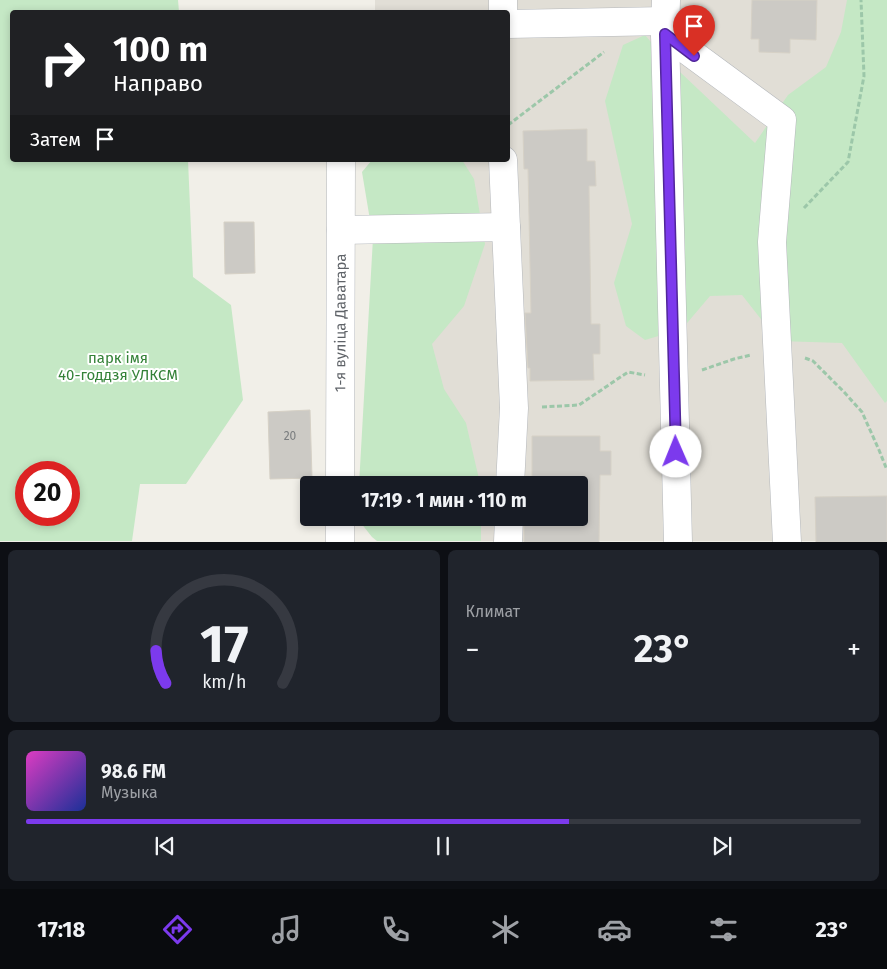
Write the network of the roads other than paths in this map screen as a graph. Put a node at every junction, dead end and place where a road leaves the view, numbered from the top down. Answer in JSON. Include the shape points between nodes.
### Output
{"nodes":[{"id":1,"x":666,"y":18,"type":"edge"},
{"id":2,"x":510,"y":24,"type":"edge"},
{"id":3,"x":341,"y":162,"type":"edge"},
{"id":4,"x":503,"y":162,"type":"edge"},
{"id":5,"x":506,"y":227,"type":"junction"},
{"id":6,"x":341,"y":230,"type":"junction"},
{"id":7,"x":340,"y":476,"type":"edge"},
{"id":8,"x":510,"y":476,"type":"edge"},
{"id":9,"x":340,"y":526,"type":"edge"},
{"id":10,"x":509,"y":526,"type":"edge"},
{"id":11,"x":340,"y":542,"type":"edge"},
{"id":12,"x":508,"y":542,"type":"edge"},
{"id":13,"x":678,"y":542,"type":"edge"},
{"id":14,"x":787,"y":542,"type":"edge"}],
"edges":[{"from":1,"to":2,"type":"street"},
{"from":1,"to":13,"type":"street"},
{"from":1,"to":14,"type":"street","via":[[782,120],[772,242]]},
{"from":3,"to":6,"type":"street","name":"1-я вуліца Даватара"},
{"from":4,"to":5,"type":"street"},
{"from":5,"to":6,"type":"street"},
{"from":5,"to":8,"type":"street","via":[[514,408]]},
{"from":6,"to":7,"type":"street","name":"1-я вуліца Даватара"},
{"from":9,"to":11,"type":"street"},
{"from":10,"to":12,"type":"street"}]}
